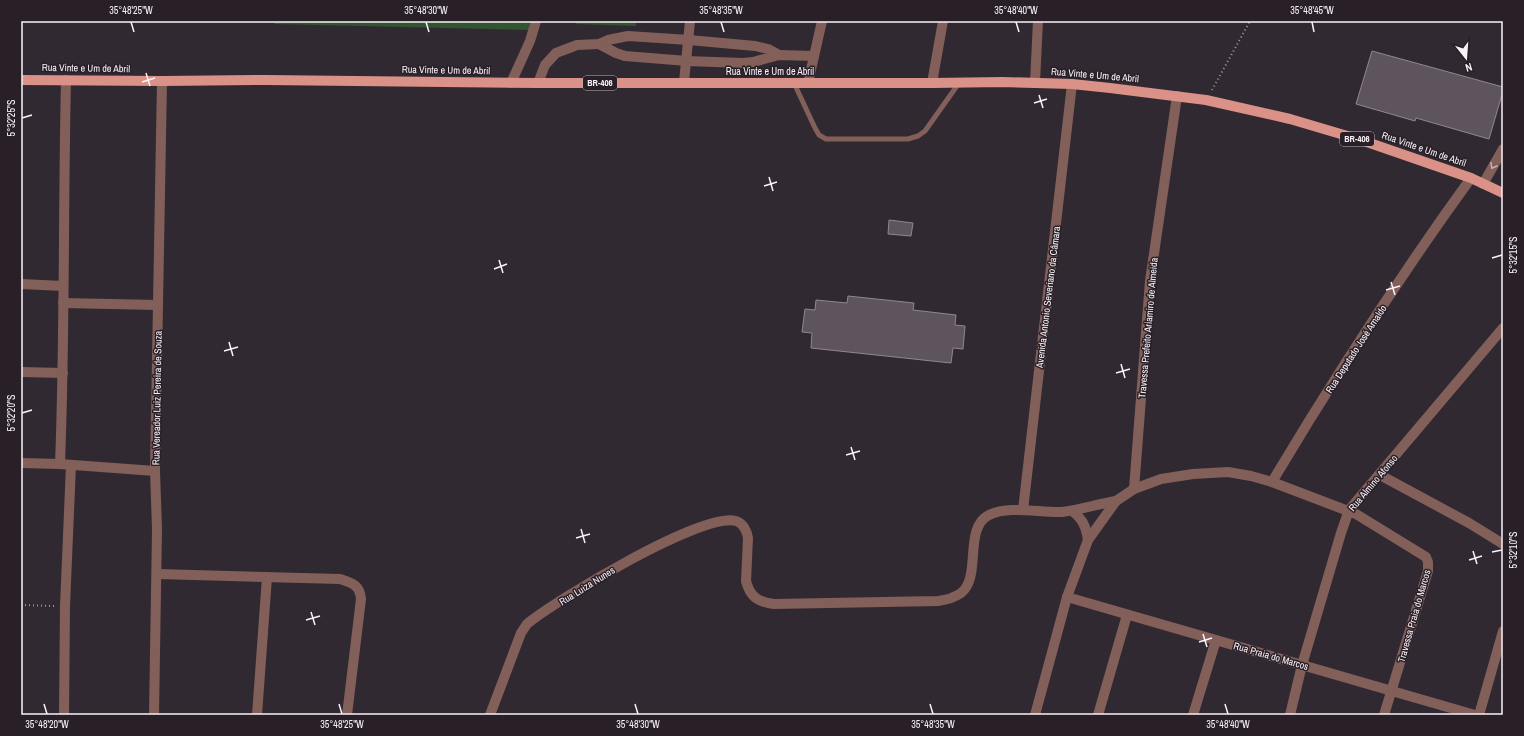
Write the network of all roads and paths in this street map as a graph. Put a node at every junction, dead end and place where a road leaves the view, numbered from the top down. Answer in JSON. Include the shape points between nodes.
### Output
{"nodes":[{"id":1,"x":536,"y":21,"type":"edge"},
{"id":2,"x":690,"y":21,"type":"edge"},
{"id":3,"x":822,"y":21,"type":"edge"},
{"id":4,"x":943,"y":21,"type":"edge"},
{"id":5,"x":1038,"y":21,"type":"edge"},
{"id":6,"x":1250,"y":21,"type":"edge"},
{"id":7,"x":689,"y":40,"type":"junction"},
{"id":8,"x":599,"y":44,"type":"junction"},
{"id":9,"x":779,"y":55,"type":"junction"},
{"id":10,"x":814,"y":56,"type":"junction"},
{"id":11,"x":687,"y":61,"type":"junction"},
{"id":12,"x":21,"y":80,"type":"edge"},
{"id":13,"x":66,"y":80,"type":"junction"},
{"id":14,"x":162,"y":81,"type":"junction"},
{"id":15,"x":510,"y":82,"type":"junction"},
{"id":16,"x":684,"y":82,"type":"junction"},
{"id":17,"x":794,"y":82,"type":"junction"},
{"id":18,"x":1035,"y":82,"type":"junction"},
{"id":19,"x":538,"y":83,"type":"junction"},
{"id":20,"x":808,"y":83,"type":"junction"},
{"id":21,"x":932,"y":83,"type":"junction"},
{"id":22,"x":959,"y":83,"type":"junction"},
{"id":23,"x":1072,"y":84,"type":"junction"},
{"id":24,"x":1177,"y":96,"type":"junction"},
{"id":25,"x":1206,"y":100,"type":"junction"},
{"id":26,"x":1503,"y":149,"type":"edge"},
{"id":27,"x":1471,"y":178,"type":"junction"},
{"id":28,"x":1483,"y":184,"type":"junction"},
{"id":29,"x":1503,"y":192,"type":"edge"},
{"id":30,"x":21,"y":284,"type":"edge"},
{"id":31,"x":63,"y":286,"type":"junction"},
{"id":32,"x":63,"y":303,"type":"junction"},
{"id":33,"x":158,"y":305,"type":"junction"},
{"id":34,"x":1503,"y":328,"type":"edge"},
{"id":35,"x":21,"y":372,"type":"edge"},
{"id":36,"x":63,"y":374,"type":"junction"},
{"id":37,"x":21,"y":463,"type":"edge"},
{"id":38,"x":60,"y":464,"type":"junction"},
{"id":39,"x":71,"y":465,"type":"junction"},
{"id":40,"x":156,"y":471,"type":"junction"},
{"id":41,"x":1380,"y":475,"type":"junction"},
{"id":42,"x":1272,"y":482,"type":"junction"},
{"id":43,"x":1134,"y":489,"type":"junction"},
{"id":44,"x":1116,"y":501,"type":"junction"},
{"id":45,"x":1023,"y":510,"type":"junction"},
{"id":46,"x":1349,"y":510,"type":"junction"},
{"id":47,"x":1072,"y":511,"type":"junction"},
{"id":48,"x":1088,"y":540,"type":"junction"},
{"id":49,"x":1503,"y":544,"type":"edge"},
{"id":50,"x":157,"y":574,"type":"junction"},
{"id":51,"x":267,"y":577,"type":"junction"},
{"id":52,"x":1067,"y":597,"type":"junction"},
{"id":53,"x":21,"y":605,"type":"edge"},
{"id":54,"x":65,"y":606,"type":"junction"},
{"id":55,"x":1127,"y":615,"type":"junction"},
{"id":56,"x":1503,"y":631,"type":"edge"},
{"id":57,"x":1216,"y":640,"type":"junction"},
{"id":58,"x":1302,"y":665,"type":"junction"},
{"id":59,"x":1391,"y":691,"type":"junction"},
{"id":60,"x":64,"y":715,"type":"edge"},
{"id":61,"x":154,"y":715,"type":"edge"},
{"id":62,"x":256,"y":715,"type":"edge"},
{"id":63,"x":348,"y":715,"type":"edge"},
{"id":64,"x":490,"y":715,"type":"edge"},
{"id":65,"x":1035,"y":715,"type":"edge"},
{"id":66,"x":1098,"y":715,"type":"edge"},
{"id":67,"x":1193,"y":715,"type":"edge"},
{"id":68,"x":1290,"y":715,"type":"edge"},
{"id":69,"x":1384,"y":715,"type":"edge"},
{"id":70,"x":1475,"y":715,"type":"edge"},
{"id":71,"x":1479,"y":715,"type":"edge"}],
"edges":[{"from":1,"to":15,"type":"street","via":[[530,41]]},
{"from":2,"to":7,"type":"street"},
{"from":3,"to":10,"type":"street"},
{"from":4,"to":21,"type":"street"},
{"from":5,"to":18,"type":"street"},
{"from":6,"to":25,"type":"path"},
{"from":7,"to":8,"type":"street","via":[[628,36]]},
{"from":7,"to":9,"type":"street","via":[[755,46]]},
{"from":7,"to":11,"type":"street"},
{"from":8,"to":11,"type":"street","via":[[625,56]]},
{"from":8,"to":19,"type":"street","via":[[577,45],[556,53],[546,65]]},
{"from":9,"to":10,"type":"street"},
{"from":9,"to":11,"type":"street","via":[[743,63]]},
{"from":10,"to":20,"type":"street"},
{"from":11,"to":16,"type":"street"},
{"from":12,"to":13,"type":"main road","name":"Rua Vinte e Um de Abril","number":"BR-406"},
{"from":13,"to":14,"type":"main road","name":"Rua Vinte e Um de Abril","number":"BR-406"},
{"from":13,"to":31,"type":"street"},
{"from":14,"to":15,"type":"main road","name":"Rua Vinte e Um de Abril","number":"BR-406"},
{"from":14,"to":33,"type":"street","name":"Rua Vereador Luiz Pereira de Souza"},
{"from":15,"to":19,"type":"main road","name":"Rua Vinte e Um de Abril","number":"BR-406"},
{"from":16,"to":17,"type":"main road","name":"Rua Vinte e Um de Abril","number":"BR-406"},
{"from":16,"to":19,"type":"main road","name":"Rua Vinte e Um de Abril","number":"BR-406"},
{"from":17,"to":20,"type":"main road","name":"Rua Vinte e Um de Abril","number":"BR-406"},
{"from":17,"to":22,"type":"lane","via":[[815,128],[819,135],[826,139],[908,139],[918,136],[932,123]]},
{"from":18,"to":22,"type":"main road","name":"Rua Vinte e Um de Abril","number":"BR-406"},
{"from":18,"to":23,"type":"main road","name":"Rua Vinte e Um de Abril","number":"BR-406"},
{"from":20,"to":21,"type":"main road","name":"Rua Vinte e Um de Abril","number":"BR-406"},
{"from":21,"to":22,"type":"main road","name":"Rua Vinte e Um de Abril","number":"BR-406"},
{"from":23,"to":24,"type":"main road","name":"Rua Vinte e Um de Abril","number":"BR-406"},
{"from":23,"to":45,"type":"street","name":"Avenida Antonio Severiano da Câmara"},
{"from":24,"to":25,"type":"main road","name":"Rua Vinte e Um de Abril","number":"BR-406"},
{"from":24,"to":43,"type":"street","name":"Travessa Prefeito Ariamiro de Almeida","via":[[1150,281]]},
{"from":25,"to":27,"type":"main road","name":"Rua Vinte e Um de Abril","number":"BR-406","via":[[1290,119]]},
{"from":26,"to":28,"type":"street","one_way":true},
{"from":27,"to":28,"type":"main road","name":"Rua Vinte e Um de Abril","number":"BR-406"},
{"from":27,"to":42,"type":"street","name":"Rua Deputado José Arnaldo","via":[[1302,431]]},
{"from":28,"to":29,"type":"main road","name":"Rua Vinte e Um de Abril","number":"BR-406"},
{"from":30,"to":31,"type":"street"},
{"from":31,"to":32,"type":"street"},
{"from":32,"to":33,"type":"street"},
{"from":32,"to":36,"type":"street"},
{"from":33,"to":40,"type":"street","name":"Rua Vereador Luiz Pereira de Souza"},
{"from":34,"to":41,"type":"street","name":"Rua Almino Afonso"},
{"from":35,"to":36,"type":"street"},
{"from":36,"to":38,"type":"street"},
{"from":37,"to":38,"type":"street"},
{"from":38,"to":39,"type":"street"},
{"from":39,"to":40,"type":"street"},
{"from":39,"to":54,"type":"street"},
{"from":40,"to":50,"type":"street","name":"Rua Vereador Luiz Pereira de Souza"},
{"from":41,"to":46,"type":"street","name":"Rua Almino Afonso"},
{"from":41,"to":49,"type":"street"},
{"from":42,"to":43,"type":"street","via":[[1228,472],[1161,479]]},
{"from":42,"to":46,"type":"street"},
{"from":43,"to":44,"type":"street"},
{"from":44,"to":47,"type":"street"},
{"from":44,"to":48,"type":"street"},
{"from":45,"to":47,"type":"street"},
{"from":45,"to":64,"type":"street","name":"Rua Luiza Nunes","via":[[990,514],[983,519],[976,535],[967,584],[962,592],[938,601],[763,603],[755,598],[747,586],[748,538],[741,524],[729,521],[699,528],[650,549],[527,624],[521,633]]},
{"from":46,"to":58,"type":"street","name":"Rua Almino Afonso"},
{"from":46,"to":59,"type":"street","name":"Travessa Praia do Marcos","via":[[1420,553],[1428,562],[1428,571]]},
{"from":47,"to":48,"type":"street","via":[[1082,520]]},
{"from":48,"to":52,"type":"street"},
{"from":50,"to":51,"type":"street"},
{"from":50,"to":61,"type":"street","name":"Rua Vereador Luiz Pereira de Souza"},
{"from":51,"to":62,"type":"street"},
{"from":51,"to":63,"type":"street","via":[[340,579],[355,584],[360,592]]},
{"from":52,"to":55,"type":"street","name":"Rua Praia do Marcos"},
{"from":52,"to":65,"type":"street"},
{"from":53,"to":54,"type":"path"},
{"from":54,"to":60,"type":"street"},
{"from":55,"to":57,"type":"street","name":"Rua Praia do Marcos"},
{"from":55,"to":66,"type":"street"},
{"from":56,"to":71,"type":"street"},
{"from":57,"to":58,"type":"street","name":"Rua Praia do Marcos"},
{"from":57,"to":67,"type":"street"},
{"from":58,"to":59,"type":"street","name":"Rua Praia do Marcos"},
{"from":58,"to":68,"type":"street","name":"Rua Almino Afonso"},
{"from":59,"to":69,"type":"street","name":"Travessa Praia do Marcos"},
{"from":59,"to":70,"type":"street","name":"Rua Praia do Marcos"}]}
